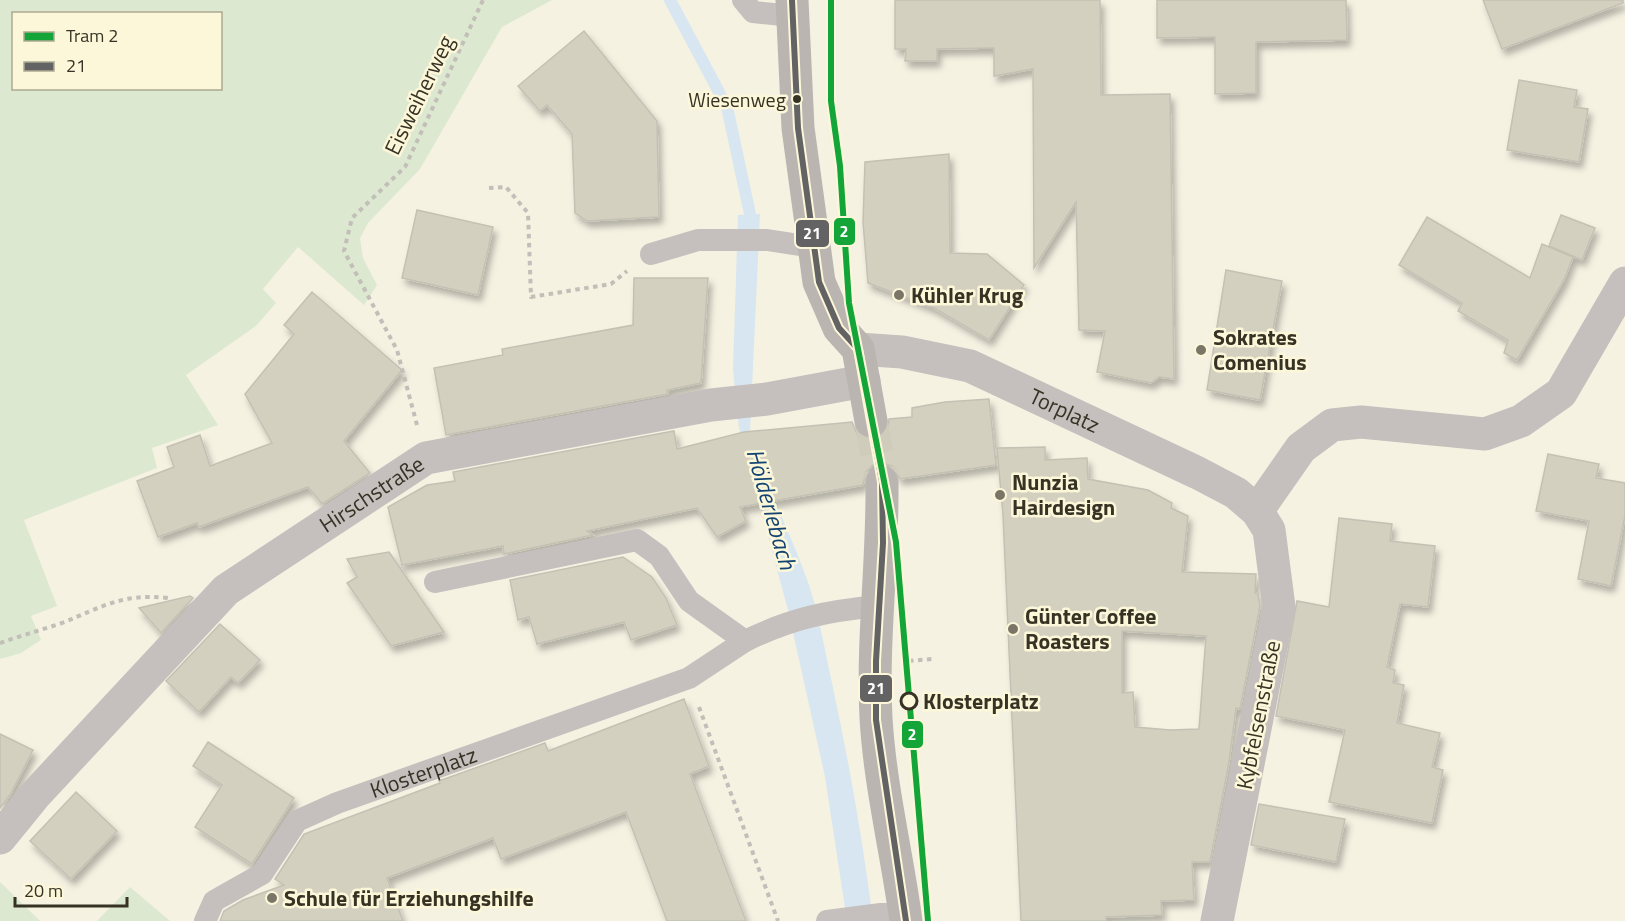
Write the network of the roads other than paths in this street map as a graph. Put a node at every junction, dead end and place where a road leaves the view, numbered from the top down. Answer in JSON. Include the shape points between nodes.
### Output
{"nodes":[{"id":1,"x":743,"y":0,"type":"edge"},
{"id":2,"x":792,"y":8,"type":"edge"},
{"id":3,"x":813,"y":247,"type":"junction"},
{"id":4,"x":644,"y":262,"type":"road end"},
{"id":5,"x":1625,"y":282,"type":"edge"},
{"id":6,"x":858,"y":349,"type":"junction"},
{"id":7,"x":864,"y":381,"type":"junction"},
{"id":8,"x":871,"y":421,"type":"tunnel mouth"},
{"id":9,"x":882,"y":482,"type":"tunnel mouth"},
{"id":10,"x":1257,"y":511,"type":"junction"},
{"id":11,"x":435,"y":582,"type":"dead end"},
{"id":12,"x":878,"y":606,"type":"junction"},
{"id":13,"x":745,"y":641,"type":"junction"},
{"id":14,"x":0,"y":838,"type":"edge"},
{"id":15,"x":897,"y":916,"type":"edge"},
{"id":16,"x":829,"y":920,"type":"edge"},
{"id":17,"x":205,"y":921,"type":"edge"},
{"id":18,"x":1217,"y":921,"type":"edge"}],
"edges":[{"from":1,"to":2,"type":"lane","via":[[753,12]]},
{"from":2,"to":3,"type":"main road","via":[[798,128]]},
{"from":3,"to":4,"type":"lane","via":[[766,240],[698,240]]},
{"from":3,"to":6,"type":"main road","via":[[829,310]]},
{"from":5,"to":10,"type":"street","via":[[1561,393],[1521,421],[1485,434],[1361,422],[1332,425],[1301,448]]},
{"from":6,"to":7,"type":"main road"},
{"from":6,"to":10,"type":"street","name":"Torplatz","via":[[902,352],[970,366],[1198,473],[1236,493]]},
{"from":7,"to":8,"type":"main road"},
{"from":7,"to":14,"type":"street","name":"Hirschstraße","via":[[426,458],[226,590],[35,795]]},
{"from":9,"to":12,"type":"main road"},
{"from":10,"to":18,"type":"street","name":"Kybfelsenstraße","via":[[1269,530],[1279,607]]},
{"from":11,"to":13,"type":"lane","via":[[637,540],[659,556],[689,601]]},
{"from":12,"to":13,"type":"lane","name":"Klosterplatz","via":[[826,611],[770,628]]},
{"from":12,"to":15,"type":"main road","via":[[876,720]]},
{"from":13,"to":17,"type":"lane","name":"Klosterplatz","via":[[689,678],[297,821],[262,874],[214,901]]},
{"from":15,"to":16,"type":"lane"}]}
